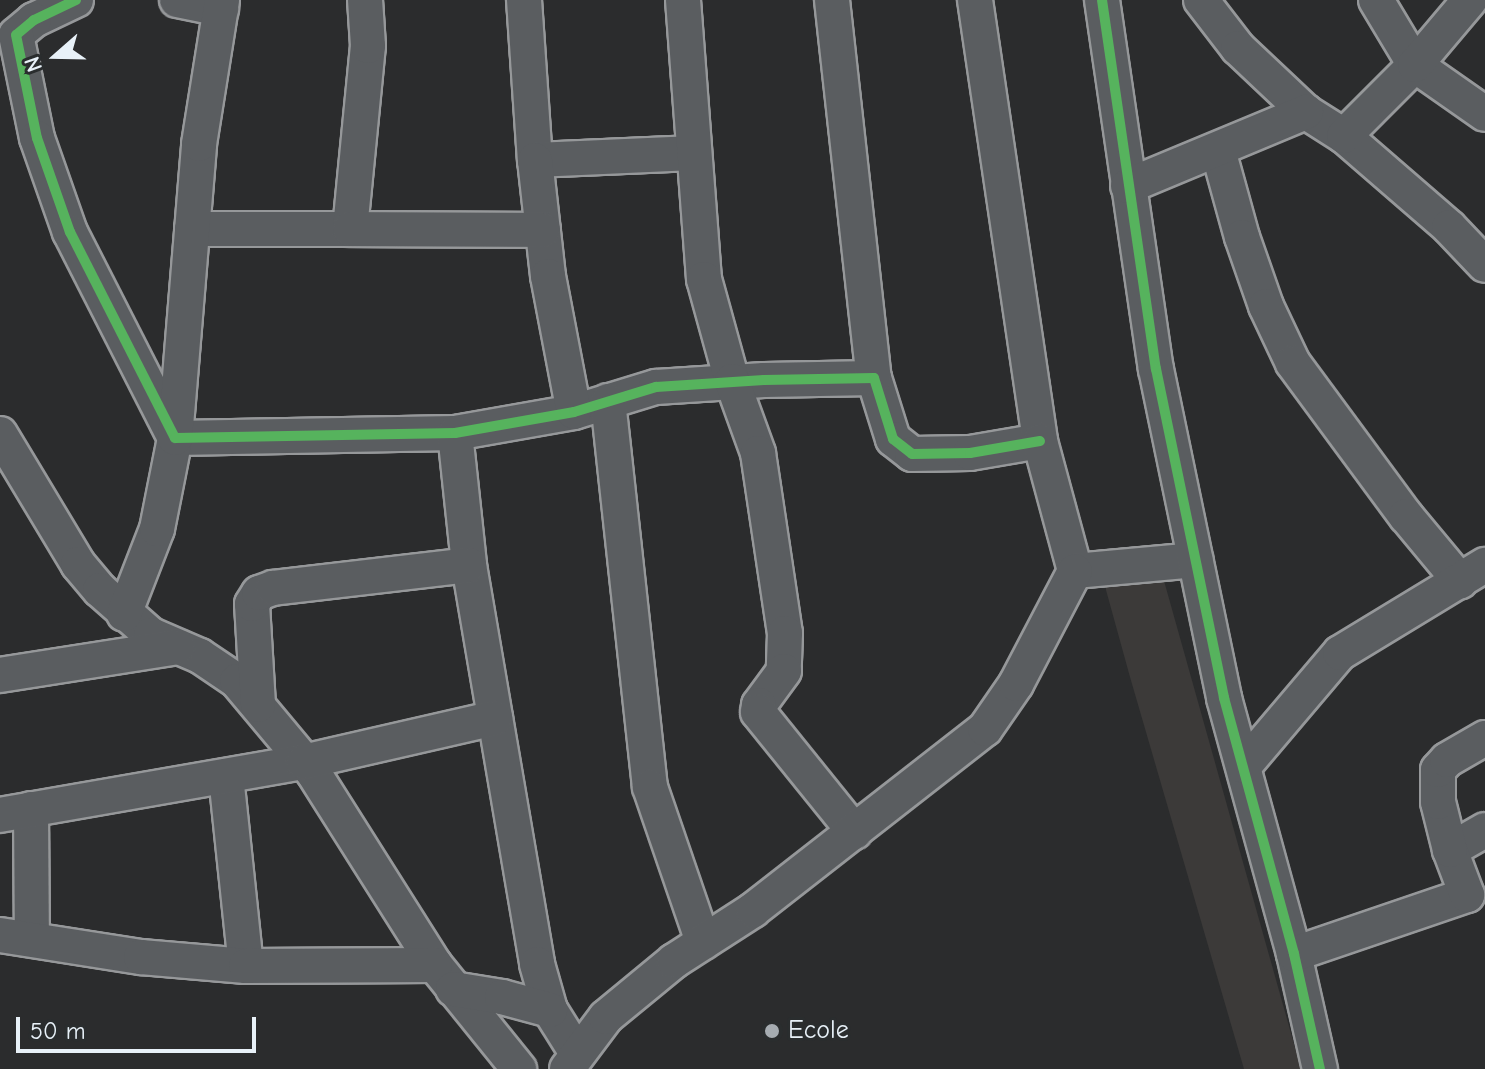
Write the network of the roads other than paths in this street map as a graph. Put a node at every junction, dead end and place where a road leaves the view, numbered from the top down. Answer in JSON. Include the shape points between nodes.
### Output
{"nodes":[{"id":1,"x":76,"y":0,"type":"edge"},
{"id":2,"x":177,"y":0,"type":"edge"},
{"id":3,"x":365,"y":0,"type":"edge"},
{"id":4,"x":524,"y":0,"type":"edge"},
{"id":5,"x":683,"y":0,"type":"edge"},
{"id":6,"x":832,"y":0,"type":"edge"},
{"id":7,"x":975,"y":0,"type":"edge"},
{"id":8,"x":1102,"y":0,"type":"edge"},
{"id":9,"x":1201,"y":0,"type":"edge"},
{"id":10,"x":1376,"y":0,"type":"edge"},
{"id":11,"x":1470,"y":0,"type":"edge"},
{"id":12,"x":221,"y":4,"type":"edge"},
{"id":13,"x":1415,"y":65,"type":"junction"},
{"id":14,"x":1306,"y":112,"type":"junction"},
{"id":15,"x":1485,"y":114,"type":"edge"},
{"id":16,"x":1344,"y":136,"type":"junction"},
{"id":17,"x":1218,"y":150,"type":"junction"},
{"id":18,"x":694,"y":153,"type":"junction"},
{"id":19,"x":535,"y":160,"type":"junction"},
{"id":20,"x":1128,"y":186,"type":"junction"},
{"id":21,"x":192,"y":229,"type":"junction"},
{"id":22,"x":350,"y":229,"type":"junction"},
{"id":23,"x":543,"y":230,"type":"junction"},
{"id":24,"x":1485,"y":265,"type":"edge"},
{"id":25,"x":874,"y":378,"type":"junction"},
{"id":26,"x":732,"y":381,"type":"junction"},
{"id":27,"x":608,"y":401,"type":"junction"},
{"id":28,"x":574,"y":412,"type":"junction"},
{"id":29,"x":455,"y":433,"type":"junction"},
{"id":30,"x":0,"y":434,"type":"edge"},
{"id":31,"x":175,"y":438,"type":"junction"},
{"id":32,"x":1040,"y":441,"type":"junction"},
{"id":33,"x":11,"y":473,"type":"edge"},
{"id":34,"x":1196,"y":560,"type":"junction"},
{"id":35,"x":469,"y":565,"type":"junction"},
{"id":36,"x":1075,"y":571,"type":"junction"},
{"id":37,"x":1472,"y":573,"type":"edge"},
{"id":38,"x":124,"y":614,"type":"junction"},
{"id":39,"x":178,"y":647,"type":"junction"},
{"id":40,"x":0,"y":675,"type":"edge"},
{"id":41,"x":258,"y":705,"type":"junction"},
{"id":42,"x":495,"y":718,"type":"junction"},
{"id":43,"x":1485,"y":738,"type":"edge"},
{"id":44,"x":303,"y":762,"type":"junction"},
{"id":45,"x":1244,"y":766,"type":"junction"},
{"id":46,"x":226,"y":776,"type":"junction"},
{"id":47,"x":15,"y":812,"type":"edge"},
{"id":48,"x":1485,"y":830,"type":"edge"},
{"id":49,"x":855,"y":832,"type":"junction"},
{"id":50,"x":1450,"y":850,"type":"junction"},
{"id":51,"x":1476,"y":902,"type":"edge"},
{"id":52,"x":16,"y":937,"type":"edge"},
{"id":53,"x":703,"y":942,"type":"junction"},
{"id":54,"x":1294,"y":954,"type":"junction"},
{"id":55,"x":246,"y":966,"type":"junction"},
{"id":56,"x":444,"y":977,"type":"junction"},
{"id":57,"x":550,"y":1010,"type":"junction"},
{"id":58,"x":488,"y":1031,"type":"junction"},
{"id":59,"x":572,"y":1061,"type":"edge"},
{"id":60,"x":484,"y":1069,"type":"edge"},
{"id":61,"x":519,"y":1069,"type":"edge"},
{"id":62,"x":1320,"y":1069,"type":"edge"}],
"edges":[{"from":1,"to":31,"type":"street","via":[[16,35],[37,138],[70,232]]},
{"from":2,"to":12,"type":"street"},
{"from":3,"to":22,"type":"street","via":[[368,46]]},
{"from":4,"to":19,"type":"street"},
{"from":5,"to":18,"type":"street"},
{"from":6,"to":25,"type":"street"},
{"from":7,"to":32,"type":"street"},
{"from":8,"to":20,"type":"street"},
{"from":9,"to":14,"type":"street","via":[[1238,48]]},
{"from":10,"to":13,"type":"street"},
{"from":11,"to":13,"type":"street"},
{"from":12,"to":21,"type":"street"},
{"from":13,"to":15,"type":"street"},
{"from":13,"to":16,"type":"street"},
{"from":14,"to":16,"type":"street"},
{"from":14,"to":17,"type":"street"},
{"from":16,"to":24,"type":"street"},
{"from":17,"to":20,"type":"street"},
{"from":17,"to":37,"type":"street","via":[[1266,306],[1293,363],[1406,516]]},
{"from":18,"to":19,"type":"street"},
{"from":18,"to":26,"type":"street","via":[[704,279]]},
{"from":19,"to":23,"type":"street"},
{"from":20,"to":34,"type":"street","via":[[1156,369]]},
{"from":21,"to":22,"type":"street"},
{"from":21,"to":31,"type":"street"},
{"from":22,"to":23,"type":"street"},
{"from":23,"to":28,"type":"street"},
{"from":25,"to":26,"type":"street"},
{"from":25,"to":32,"type":"street","via":[[893,439],[912,454],[970,453]]},
{"from":26,"to":27,"type":"street","via":[[656,387]]},
{"from":26,"to":49,"type":"street","via":[[758,453],[785,633],[784,671],[758,712]]},
{"from":27,"to":28,"type":"street"},
{"from":27,"to":53,"type":"street","via":[[650,787]]},
{"from":28,"to":29,"type":"street"},
{"from":29,"to":31,"type":"street"},
{"from":29,"to":35,"type":"street"},
{"from":30,"to":33,"type":"street"},
{"from":31,"to":38,"type":"street","via":[[157,529]]},
{"from":32,"to":36,"type":"street"},
{"from":33,"to":38,"type":"street","via":[[78,564]]},
{"from":34,"to":36,"type":"street"},
{"from":34,"to":45,"type":"street","via":[[1224,698]]},
{"from":35,"to":41,"type":"street","via":[[259,593],[252,604]]},
{"from":35,"to":42,"type":"street"},
{"from":36,"to":49,"type":"street","via":[[1016,684],[985,729]]},
{"from":37,"to":45,"type":"street","via":[[1340,653]]},
{"from":38,"to":39,"type":"street"},
{"from":39,"to":40,"type":"street"},
{"from":39,"to":41,"type":"street","via":[[219,668]]},
{"from":41,"to":44,"type":"street"},
{"from":42,"to":44,"type":"street"},
{"from":42,"to":57,"type":"street","via":[[537,964]]},
{"from":43,"to":50,"type":"street","via":[[1438,770],[1438,802]]},
{"from":44,"to":46,"type":"street"},
{"from":44,"to":56,"type":"street"},
{"from":45,"to":54,"type":"street"},
{"from":46,"to":47,"type":"street"},
{"from":46,"to":55,"type":"street"},
{"from":47,"to":52,"type":"street"},
{"from":48,"to":50,"type":"street"},
{"from":49,"to":53,"type":"street"},
{"from":50,"to":51,"type":"street"},
{"from":51,"to":54,"type":"street"},
{"from":52,"to":55,"type":"street","via":[[141,957]]},
{"from":53,"to":59,"type":"street","via":[[606,1017]]},
{"from":54,"to":62,"type":"street"},
{"from":55,"to":56,"type":"street"},
{"from":56,"to":57,"type":"street"},
{"from":56,"to":58,"type":"street"},
{"from":57,"to":59,"type":"street"},
{"from":58,"to":60,"type":"street"},
{"from":58,"to":61,"type":"street"}]}
